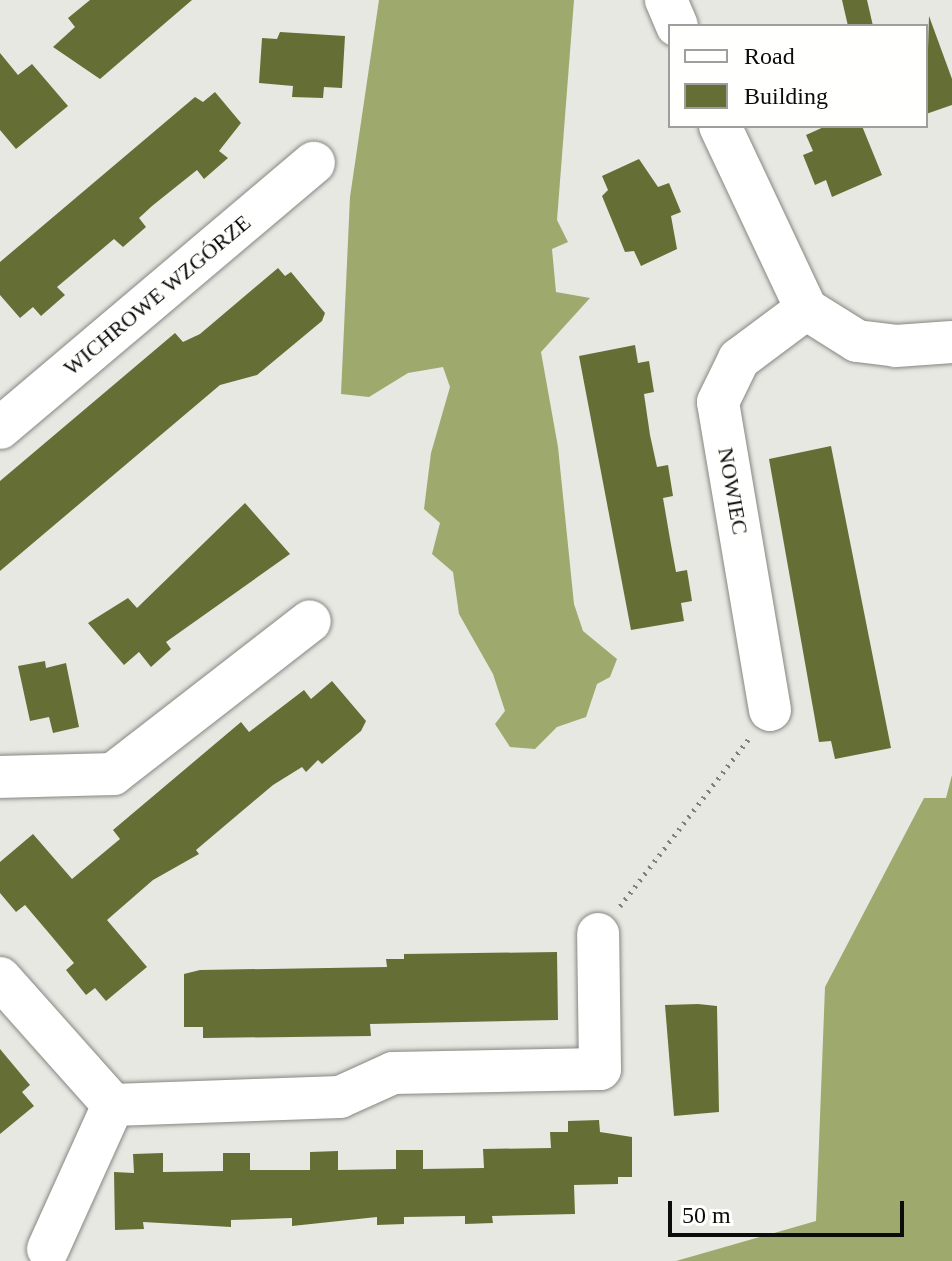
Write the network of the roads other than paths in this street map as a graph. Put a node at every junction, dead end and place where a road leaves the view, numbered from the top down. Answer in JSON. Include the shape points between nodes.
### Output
{"nodes":[{"id":1,"x":666,"y":0,"type":"edge"},
{"id":2,"x":676,"y":24,"type":"edge"},
{"id":3,"x":721,"y":128,"type":"edge"},
{"id":4,"x":314,"y":163,"type":"dead end"},
{"id":5,"x":806,"y":309,"type":"junction"},
{"id":6,"x":952,"y":342,"type":"edge"},
{"id":7,"x":0,"y":428,"type":"edge"},
{"id":8,"x":310,"y":621,"type":"dead end"},
{"id":9,"x":761,"y":722,"type":"road end"},
{"id":10,"x":0,"y":777,"type":"edge"},
{"id":11,"x":606,"y":924,"type":"road end"},
{"id":12,"x":0,"y":978,"type":"edge"},
{"id":13,"x":113,"y":1105,"type":"junction"},
{"id":14,"x":48,"y":1249,"type":"dead end"}],
"edges":[{"from":1,"to":2,"type":"street"},
{"from":3,"to":5,"type":"street"},
{"from":4,"to":7,"type":"street","name":"WICHROWE WZGÓRZE"},
{"from":5,"to":6,"type":"street","via":[[857,341],[896,346]]},
{"from":5,"to":9,"type":"street","name":"NOWIEC","via":[[739,359],[718,402]]},
{"from":8,"to":10,"type":"street","via":[[113,774]]},
{"from":11,"to":13,"type":"street","via":[[600,1069],[393,1073],[340,1097]]},
{"from":12,"to":13,"type":"street"},
{"from":13,"to":14,"type":"street"}]}
